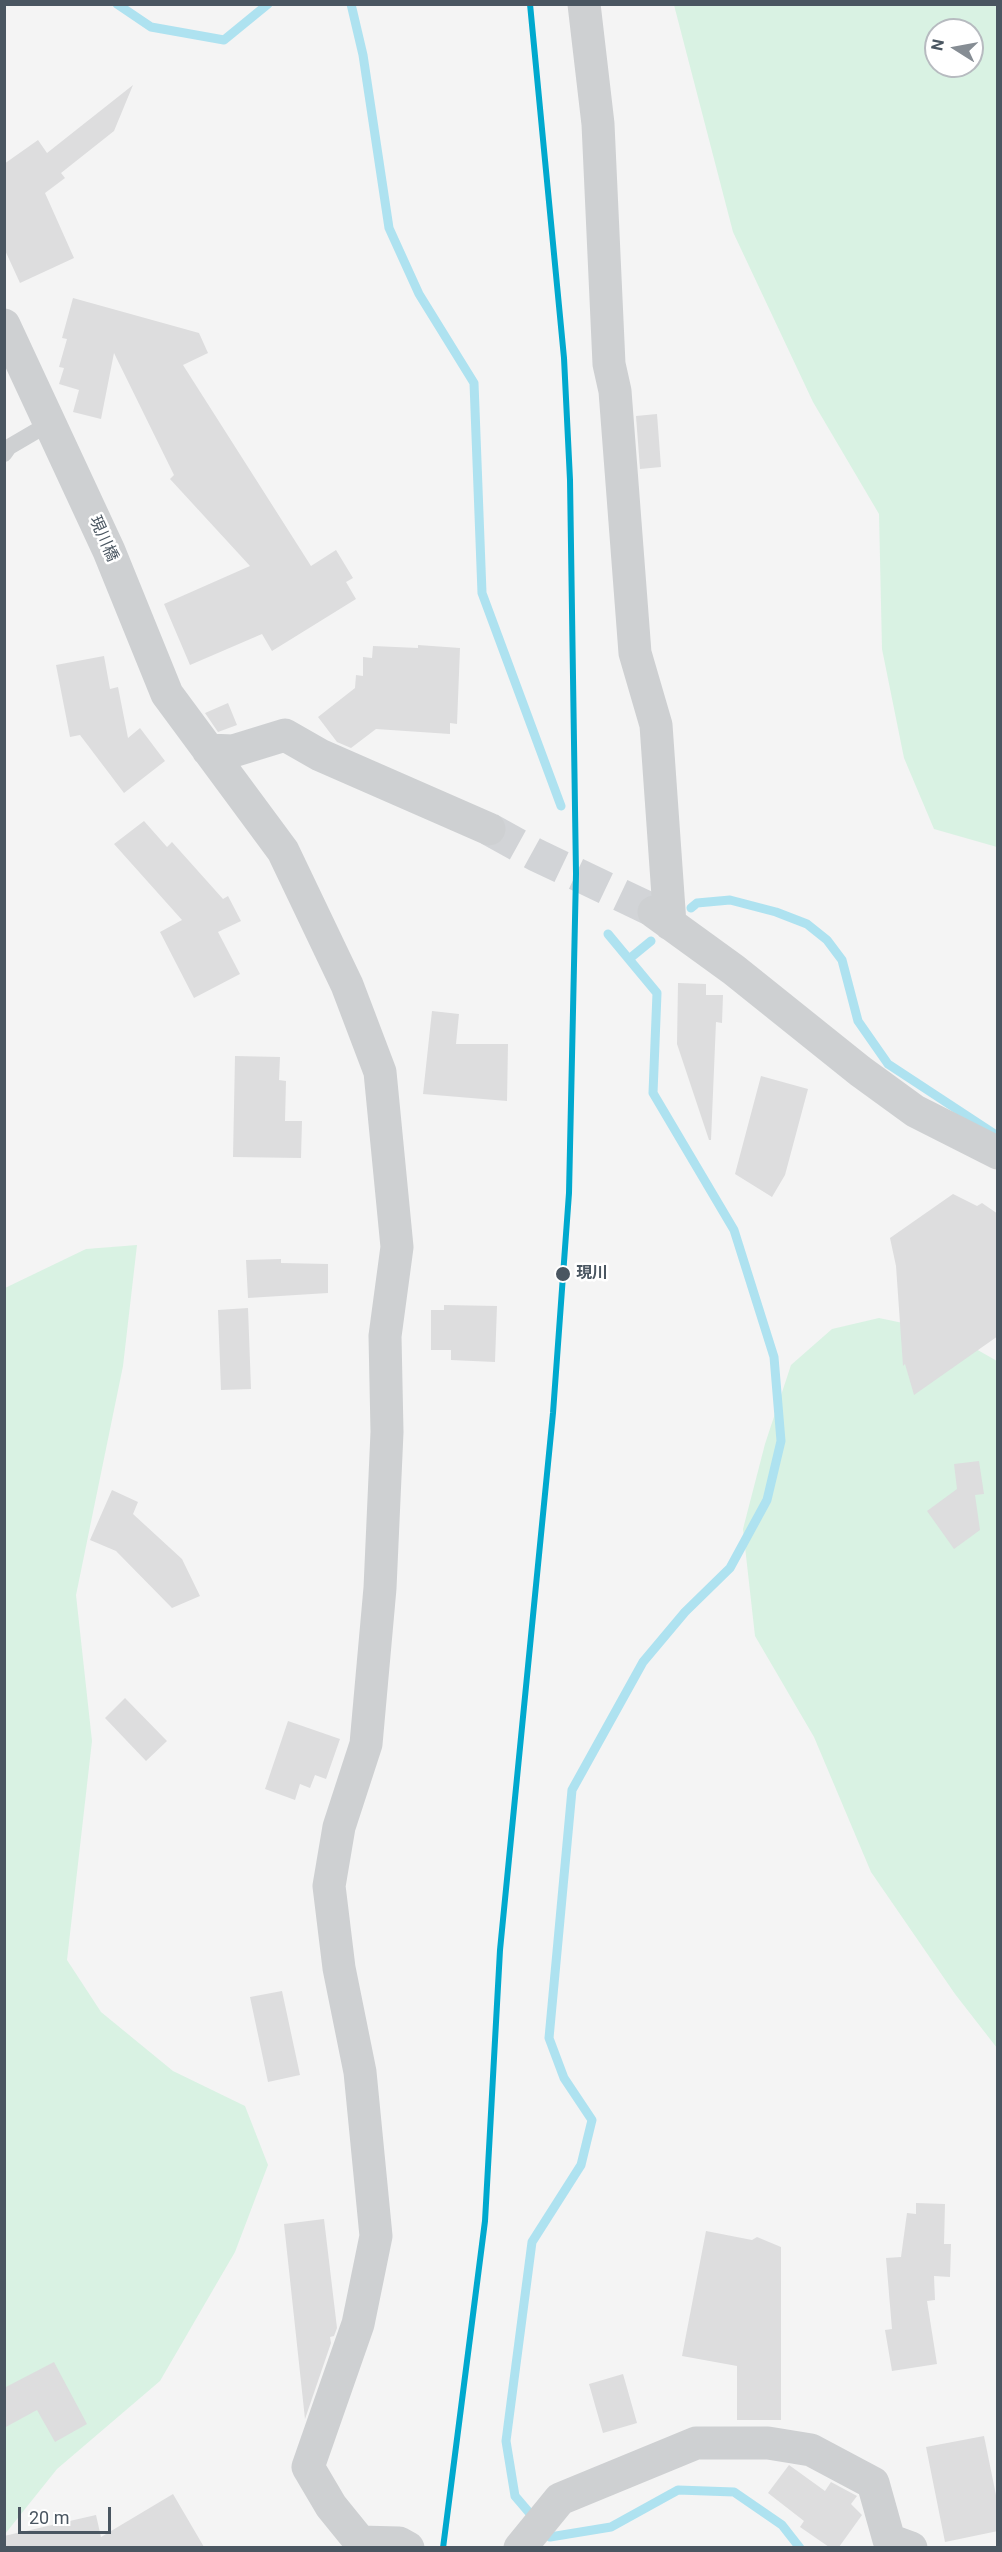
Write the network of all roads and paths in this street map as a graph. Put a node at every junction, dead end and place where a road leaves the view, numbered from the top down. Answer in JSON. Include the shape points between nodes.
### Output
{"nodes":[{"id":1,"x":584,"y":4,"type":"edge"},
{"id":2,"x":4,"y":325,"type":"edge"},
{"id":3,"x":50,"y":423,"type":"junction"},
{"id":4,"x":4,"y":454,"type":"edge"},
{"id":5,"x":208,"y":750,"type":"junction"},
{"id":6,"x":489,"y":829,"type":"tunnel mouth"},
{"id":7,"x":998,"y":1153,"type":"edge"},
{"id":8,"x":523,"y":2544,"type":"edge"},
{"id":9,"x":363,"y":2545,"type":"edge"},
{"id":10,"x":408,"y":2547,"type":"edge"},
{"id":11,"x":911,"y":2547,"type":"edge"}],
"edges":[{"from":1,"to":7,"type":"street","via":[[598,124],[609,364],[615,392],[635,653],[656,725],[660,917],[915,1110]]},
{"from":2,"to":3,"type":"street","name":"現川橋"},
{"from":3,"to":4,"type":"lane","via":[[9,447]]},
{"from":3,"to":5,"type":"street","name":"現川橋","via":[[109,551],[167,694]]},
{"from":5,"to":6,"type":"street","via":[[233,751],[285,735]]},
{"from":5,"to":9,"type":"street","name":"現川橋","via":[[283,851],[347,985],[380,1072],[390,1151],[397,1247],[385,1336],[387,1432],[380,1588],[366,1744],[339,1827],[329,1887],[339,1968],[360,2072],[376,2236],[358,2324],[308,2468],[331,2506]]},
{"from":8,"to":11,"type":"street","via":[[560,2499],[696,2443],[768,2443],[811,2450],[873,2483],[889,2540]]},
{"from":9,"to":10,"type":"street","via":[[399,2543]]}]}
